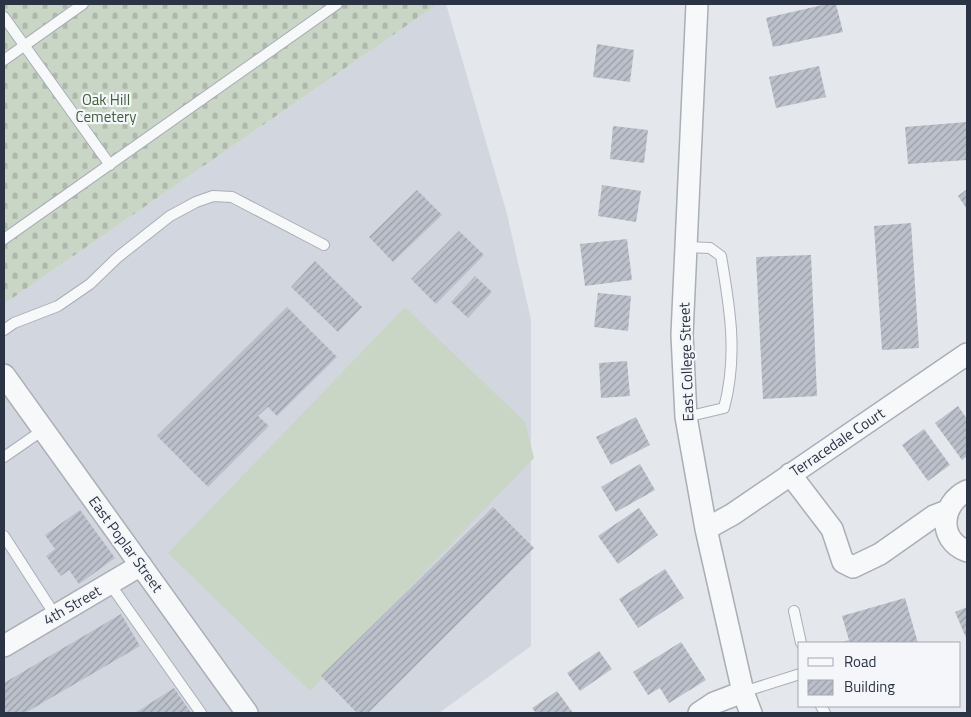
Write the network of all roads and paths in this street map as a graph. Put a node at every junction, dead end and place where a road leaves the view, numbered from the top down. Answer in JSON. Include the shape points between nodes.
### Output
{"nodes":[{"id":1,"x":82,"y":4,"type":"edge"},
{"id":2,"x":337,"y":4,"type":"edge"},
{"id":3,"x":697,"y":4,"type":"edge"},
{"id":4,"x":4,"y":17,"type":"edge"},
{"id":5,"x":24,"y":46,"type":"junction"},
{"id":6,"x":4,"y":60,"type":"edge"},
{"id":7,"x":110,"y":165,"type":"junction"},
{"id":8,"x":4,"y":239,"type":"edge"},
{"id":9,"x":324,"y":245,"type":"dead end"},
{"id":10,"x":686,"y":246,"type":"junction"},
{"id":11,"x":4,"y":330,"type":"edge"},
{"id":12,"x":967,"y":354,"type":"edge"},
{"id":13,"x":4,"y":375,"type":"edge"},
{"id":14,"x":686,"y":417,"type":"junction"},
{"id":15,"x":43,"y":430,"type":"junction"},
{"id":16,"x":4,"y":457,"type":"edge"},
{"id":17,"x":790,"y":474,"type":"junction"},
{"id":18,"x":967,"y":491,"type":"edge"},
{"id":19,"x":947,"y":511,"type":"junction"},
{"id":20,"x":706,"y":529,"type":"junction"},
{"id":21,"x":4,"y":536,"type":"edge"},
{"id":22,"x":967,"y":550,"type":"edge"},
{"id":23,"x":141,"y":565,"type":"junction"},
{"id":24,"x":110,"y":584,"type":"junction"},
{"id":25,"x":794,"y":611,"type":"dead end"},
{"id":26,"x":55,"y":615,"type":"junction"},
{"id":27,"x":801,"y":642,"type":"edge"},
{"id":28,"x":5,"y":643,"type":"edge"},
{"id":29,"x":798,"y":675,"type":"edge"},
{"id":30,"x":743,"y":692,"type":"junction"},
{"id":31,"x":201,"y":713,"type":"edge"},
{"id":32,"x":247,"y":713,"type":"edge"},
{"id":33,"x":699,"y":713,"type":"edge"},
{"id":34,"x":751,"y":713,"type":"edge"}],
"edges":[{"from":1,"to":5,"type":"lane"},
{"from":2,"to":7,"type":"lane"},
{"from":3,"to":10,"type":"street","name":"East College Street"},
{"from":4,"to":5,"type":"lane"},
{"from":5,"to":6,"type":"lane"},
{"from":5,"to":7,"type":"lane"},
{"from":7,"to":8,"type":"lane"},
{"from":9,"to":11,"type":"lane","via":[[232,197],[213,196],[170,216],[90,284],[58,306]]},
{"from":10,"to":14,"type":"street","name":"East College Street","via":[[682,335]]},
{"from":10,"to":14,"type":"lane","via":[[710,248],[722,256],[731,315],[731,380],[724,408]]},
{"from":12,"to":17,"type":"street","name":"Terracedale Court"},
{"from":13,"to":15,"type":"street","name":"East Poplar Street"},
{"from":14,"to":20,"type":"street","name":"East College Street"},
{"from":15,"to":16,"type":"lane"},
{"from":15,"to":23,"type":"street","name":"East Poplar Street"},
{"from":17,"to":19,"type":"street","via":[[832,529],[843,562],[853,567],[880,554],[934,516]]},
{"from":17,"to":20,"type":"street","name":"Terracedale Court"},
{"from":18,"to":19,"type":"street","via":[[952,502]]},
{"from":19,"to":22,"type":"street","via":[[948,533],[954,542]]},
{"from":20,"to":30,"type":"street","name":"East College Street"},
{"from":21,"to":26,"type":"lane"},
{"from":23,"to":24,"type":"street","name":"4th Street"},
{"from":23,"to":32,"type":"street","name":"East Poplar Street"},
{"from":24,"to":26,"type":"street","name":"4th Street"},
{"from":24,"to":31,"type":"lane"},
{"from":25,"to":27,"type":"lane"},
{"from":26,"to":28,"type":"street","name":"4th Street"},
{"from":29,"to":30,"type":"lane"},
{"from":30,"to":33,"type":"street","via":[[714,703]]},
{"from":30,"to":34,"type":"street","name":"East College Street"}]}
